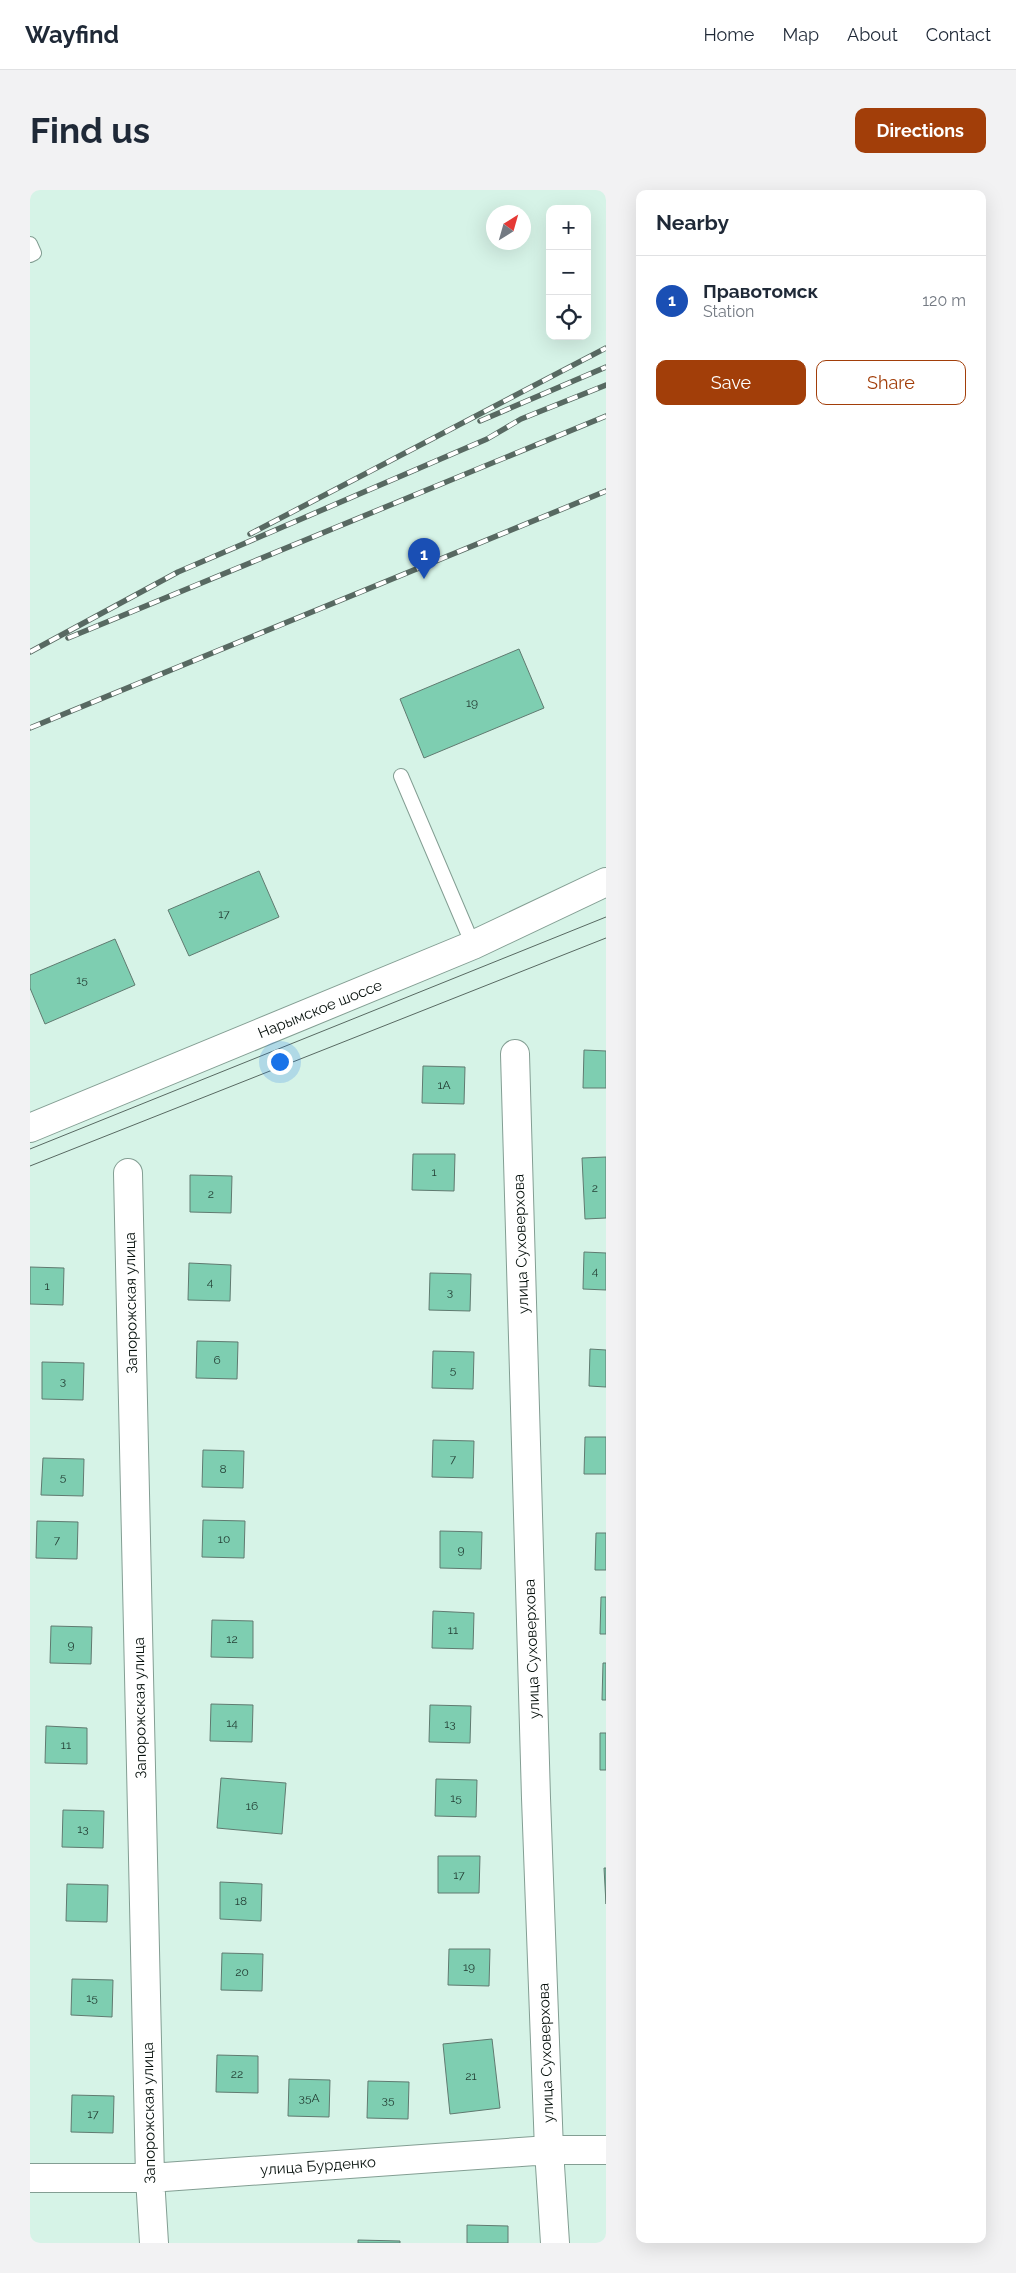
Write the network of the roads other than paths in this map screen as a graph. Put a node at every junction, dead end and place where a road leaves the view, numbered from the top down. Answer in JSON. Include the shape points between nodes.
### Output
{"nodes":[{"id":1,"x":30,"y":244,"type":"edge"},
{"id":2,"x":30,"y":255,"type":"edge"},
{"id":3,"x":401,"y":776,"type":"dead end"},
{"id":4,"x":606,"y":882,"type":"edge"},
{"id":5,"x":474,"y":945,"type":"junction"},
{"id":6,"x":515,"y":1054,"type":"dead end"},
{"id":7,"x":30,"y":1128,"type":"edge"},
{"id":8,"x":128,"y":1173,"type":"dead end"},
{"id":9,"x":549,"y":2150,"type":"junction"},
{"id":10,"x":606,"y":2150,"type":"edge"},
{"id":11,"x":30,"y":2178,"type":"edge"},
{"id":12,"x":150,"y":2178,"type":"junction"},
{"id":13,"x":154,"y":2243,"type":"edge"},
{"id":14,"x":555,"y":2243,"type":"edge"}],
"edges":[{"from":1,"to":2,"type":"lane","via":[[34,254]]},
{"from":3,"to":5,"type":"lane"},
{"from":4,"to":5,"type":"street","name":"Нарымское шоссе"},
{"from":5,"to":7,"type":"street","name":"Нарымское шоссе"},
{"from":6,"to":9,"type":"street","name":"улица Суховерхова"},
{"from":8,"to":12,"type":"street","name":"Запорожская улица"},
{"from":9,"to":10,"type":"street","name":"улица Бурденко"},
{"from":9,"to":12,"type":"street","name":"улица Бурденко"},
{"from":9,"to":14,"type":"street","name":"улица Суховерхова"},
{"from":11,"to":12,"type":"street","name":"улица Бурденко"},
{"from":12,"to":13,"type":"street","name":"Запорожская улица"}]}
